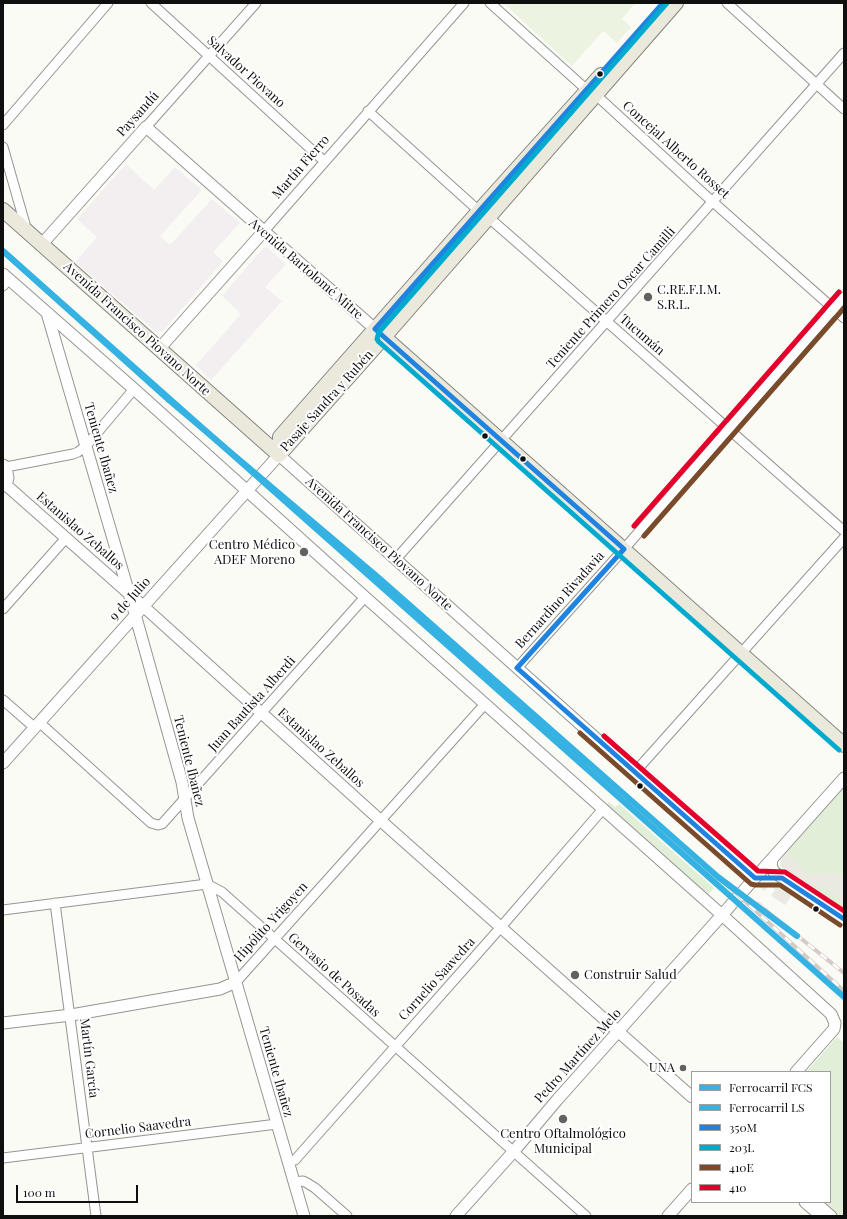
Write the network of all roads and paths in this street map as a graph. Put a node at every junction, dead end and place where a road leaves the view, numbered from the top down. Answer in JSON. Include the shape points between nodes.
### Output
{"nodes":[{"id":1,"x":108,"y":3,"type":"edge"},
{"id":2,"x":151,"y":3,"type":"edge"},
{"id":3,"x":256,"y":3,"type":"edge"},
{"id":4,"x":464,"y":3,"type":"edge"},
{"id":5,"x":490,"y":3,"type":"edge"},
{"id":6,"x":664,"y":3,"type":"edge"},
{"id":7,"x":676,"y":3,"type":"edge"},
{"id":8,"x":727,"y":3,"type":"edge"},
{"id":9,"x":844,"y":53,"type":"edge"},
{"id":10,"x":208,"y":56,"type":"junction"},
{"id":11,"x":817,"y":84,"type":"junction"},
{"id":12,"x":592,"y":93,"type":"junction"},
{"id":13,"x":844,"y":109,"type":"edge"},
{"id":14,"x":368,"y":111,"type":"junction"},
{"id":15,"x":3,"y":125,"type":"edge"},
{"id":16,"x":146,"y":127,"type":"junction"},
{"id":17,"x":3,"y":147,"type":"edge"},
{"id":18,"x":324,"y":161,"type":"junction"},
{"id":19,"x":713,"y":202,"type":"junction"},
{"id":20,"x":3,"y":210,"type":"edge"},
{"id":21,"x":483,"y":214,"type":"junction"},
{"id":22,"x":264,"y":231,"type":"junction"},
{"id":23,"x":28,"y":232,"type":"junction"},
{"id":24,"x":42,"y":244,"type":"junction"},
{"id":25,"x":5,"y":280,"type":"edge"},
{"id":26,"x":844,"y":297,"type":"edge"},
{"id":27,"x":834,"y":309,"type":"junction"},
{"id":28,"x":47,"y":312,"type":"junction"},
{"id":29,"x":844,"y":318,"type":"edge"},
{"id":30,"x":607,"y":322,"type":"junction"},
{"id":31,"x":380,"y":333,"type":"junction"},
{"id":32,"x":159,"y":349,"type":"junction"},
{"id":33,"x":134,"y":389,"type":"junction"},
{"id":34,"x":728,"y":429,"type":"junction"},
{"id":35,"x":501,"y":441,"type":"junction"},
{"id":36,"x":86,"y":446,"type":"junction"},
{"id":37,"x":279,"y":455,"type":"junction"},
{"id":38,"x":4,"y":466,"type":"edge"},
{"id":39,"x":4,"y":486,"type":"edge"},
{"id":40,"x":247,"y":491,"type":"junction"},
{"id":41,"x":844,"y":531,"type":"edge"},
{"id":42,"x":66,"y":538,"type":"junction"},
{"id":43,"x":844,"y":538,"type":"edge"},
{"id":44,"x":624,"y":549,"type":"junction"},
{"id":45,"x":396,"y":559,"type":"junction"},
{"id":46,"x":130,"y":594,"type":"junction"},
{"id":47,"x":364,"y":597,"type":"junction"},
{"id":48,"x":143,"y":606,"type":"junction"},
{"id":49,"x":3,"y":609,"type":"edge"},
{"id":50,"x":135,"y":614,"type":"junction"},
{"id":51,"x":741,"y":654,"type":"junction"},
{"id":52,"x":517,"y":668,"type":"junction"},
{"id":53,"x":3,"y":700,"type":"edge"},
{"id":54,"x":484,"y":704,"type":"junction"},
{"id":55,"x":261,"y":713,"type":"junction"},
{"id":56,"x":37,"y":724,"type":"junction"},
{"id":57,"x":844,"y":745,"type":"edge"},
{"id":58,"x":3,"y":763,"type":"edge"},
{"id":59,"x":635,"y":772,"type":"junction"},
{"id":60,"x":844,"y":778,"type":"edge"},
{"id":61,"x":185,"y":799,"type":"junction"},
{"id":62,"x":603,"y":809,"type":"junction"},
{"id":63,"x":380,"y":820,"type":"junction"},
{"id":64,"x":772,"y":860,"type":"junction"},
{"id":65,"x":755,"y":878,"type":"junction"},
{"id":66,"x":782,"y":878,"type":"junction"},
{"id":67,"x":207,"y":884,"type":"junction"},
{"id":68,"x":55,"y":903,"type":"junction"},
{"id":69,"x":3,"y":910,"type":"edge"},
{"id":70,"x":722,"y":914,"type":"junction"},
{"id":71,"x":844,"y":919,"type":"edge"},
{"id":72,"x":501,"y":927,"type":"junction"},
{"id":73,"x":274,"y":939,"type":"junction"},
{"id":74,"x":236,"y":982,"type":"junction"},
{"id":75,"x":71,"y":1015,"type":"junction"},
{"id":76,"x":3,"y":1023,"type":"edge"},
{"id":77,"x":618,"y":1032,"type":"junction"},
{"id":78,"x":395,"y":1046,"type":"junction"},
{"id":79,"x":797,"y":1071,"type":"edge"},
{"id":80,"x":691,"y":1096,"type":"edge"},
{"id":81,"x":277,"y":1124,"type":"junction"},
{"id":82,"x":87,"y":1148,"type":"junction"},
{"id":83,"x":514,"y":1151,"type":"junction"},
{"id":84,"x":3,"y":1158,"type":"edge"},
{"id":85,"x":288,"y":1162,"type":"junction"},
{"id":86,"x":294,"y":1182,"type":"junction"},
{"id":87,"x":691,"y":1190,"type":"edge"},
{"id":88,"x":806,"y":1203,"type":"edge"},
{"id":89,"x":817,"y":1203,"type":"edge"},
{"id":90,"x":96,"y":1216,"type":"edge"},
{"id":91,"x":304,"y":1216,"type":"edge"},
{"id":92,"x":347,"y":1216,"type":"edge"},
{"id":93,"x":456,"y":1216,"type":"edge"},
{"id":94,"x":586,"y":1216,"type":"edge"},
{"id":95,"x":668,"y":1216,"type":"edge"},
{"id":96,"x":821,"y":1216,"type":"edge"},
{"id":97,"x":832,"y":1216,"type":"edge"}],
"edges":[{"from":1,"to":15,"type":"street"},
{"from":2,"to":10,"type":"street","name":"Salvador Piovano"},
{"from":3,"to":10,"type":"street","name":"Paysandú"},
{"from":4,"to":14,"type":"street","name":"Martín Fierro"},
{"from":5,"to":12,"type":"street","name":"Concejal Alberto Rosset"},
{"from":6,"to":12,"type":"main road"},
{"from":7,"to":12,"type":"main road"},
{"from":8,"to":11,"type":"street"},
{"from":9,"to":11,"type":"street","name":"Teniente Primero Oscar Camilli"},
{"from":10,"to":16,"type":"street","name":"Paysandú"},
{"from":10,"to":18,"type":"street","name":"Salvador Piovano"},
{"from":11,"to":13,"type":"street"},
{"from":11,"to":19,"type":"street","name":"Teniente Primero Oscar Camilli"},
{"from":12,"to":19,"type":"street","name":"Concejal Alberto Rosset"},
{"from":12,"to":21,"type":"main road","name":"Pasaje Sandra y Rubén"},
{"from":14,"to":18,"type":"street","name":"Martín Fierro"},
{"from":14,"to":21,"type":"street","name":"Tucumán"},
{"from":16,"to":22,"type":"street","name":"Avenida Bartolomé Mitre"},
{"from":16,"to":24,"type":"street","name":"Paysandú"},
{"from":17,"to":23,"type":"street"},
{"from":18,"to":22,"type":"street","name":"Martín Fierro"},
{"from":19,"to":27,"type":"street","name":"Concejal Alberto Rosset"},
{"from":19,"to":30,"type":"street","name":"Teniente Primero Oscar Camilli"},
{"from":20,"to":23,"type":"main road","name":"Avenida Francisco Piovano Norte"},
{"from":21,"to":30,"type":"street","name":"Tucumán"},
{"from":21,"to":31,"type":"main road","name":"Pasaje Sandra y Rubén"},
{"from":22,"to":31,"type":"street","name":"Avenida Bartolomé Mitre"},
{"from":22,"to":32,"type":"street","name":"Martín Fierro"},
{"from":23,"to":24,"type":"main road","name":"Avenida Francisco Piovano Norte"},
{"from":24,"to":32,"type":"main road","name":"Avenida Francisco Piovano Norte"},
{"from":25,"to":28,"type":"street"},
{"from":26,"to":27,"type":"street","name":"Bernardino Rivadavia"},
{"from":27,"to":29,"type":"street","name":"Concejal Alberto Rosset"},
{"from":27,"to":34,"type":"street","name":"Bernardino Rivadavia"},
{"from":28,"to":33,"type":"street"},
{"from":28,"to":36,"type":"street","name":"Teniente Ibañez"},
{"from":30,"to":34,"type":"street","name":"Tucumán"},
{"from":30,"to":35,"type":"street","name":"Teniente Primero Oscar Camilli"},
{"from":31,"to":35,"type":"main road","name":"Avenida Bartolomé Mitre"},
{"from":31,"to":37,"type":"main road","name":"Pasaje Sandra y Rubén"},
{"from":32,"to":37,"type":"main road","name":"Avenida Francisco Piovano Norte"},
{"from":33,"to":36,"type":"street"},
{"from":33,"to":40,"type":"street"},
{"from":34,"to":41,"type":"street","name":"Tucumán"},
{"from":34,"to":44,"type":"street","name":"Bernardino Rivadavia"},
{"from":35,"to":44,"type":"main road","name":"Avenida Bartolomé Mitre"},
{"from":35,"to":45,"type":"street","name":"Teniente Primero Oscar Camilli"},
{"from":36,"to":38,"type":"street","via":[[73,454]]},
{"from":36,"to":46,"type":"street","name":"Teniente Ibañez"},
{"from":37,"to":40,"type":"street","name":"9 de Julio"},
{"from":37,"to":45,"type":"street","name":"Avenida Francisco Piovano Norte"},
{"from":38,"to":39,"type":"street","name":"Estanislao Zeballos","via":[[8,478]]},
{"from":39,"to":42,"type":"street","name":"Estanislao Zeballos"},
{"from":40,"to":47,"type":"street"},
{"from":40,"to":48,"type":"street","name":"9 de Julio"},
{"from":42,"to":46,"type":"street","name":"Estanislao Zeballos"},
{"from":42,"to":49,"type":"street"},
{"from":43,"to":51,"type":"street"},
{"from":44,"to":51,"type":"main road","name":"Avenida Bartolomé Mitre"},
{"from":44,"to":52,"type":"street","name":"Bernardino Rivadavia"},
{"from":45,"to":52,"type":"street","name":"Avenida Francisco Piovano Norte"},
{"from":46,"to":48,"type":"street","name":"Estanislao Zeballos"},
{"from":46,"to":50,"type":"street","name":"Teniente Ibañez"},
{"from":47,"to":54,"type":"street"},
{"from":47,"to":55,"type":"street","name":"Juan Bautista Alberdi"},
{"from":48,"to":50,"type":"street","name":"9 de Julio"},
{"from":48,"to":55,"type":"street","name":"Estanislao Zeballos"},
{"from":50,"to":56,"type":"street","name":"9 de Julio"},
{"from":50,"to":61,"type":"street","name":"Teniente Ibañez"},
{"from":51,"to":57,"type":"main road","name":"Avenida Bartolomé Mitre"},
{"from":51,"to":59,"type":"street"},
{"from":52,"to":59,"type":"street","name":"Avenida Francisco Piovano Norte"},
{"from":53,"to":56,"type":"street"},
{"from":54,"to":62,"type":"street"},
{"from":54,"to":63,"type":"street","name":"Hipólito Yrigoyen"},
{"from":55,"to":61,"type":"street","name":"Juan Bautista Alberdi"},
{"from":55,"to":63,"type":"street","name":"Estanislao Zeballos"},
{"from":56,"to":58,"type":"street","name":"9 de Julio"},
{"from":56,"to":61,"type":"street","name":"Juan Bautista Alberdi","via":[[152,823],[162,824]]},
{"from":59,"to":65,"type":"street","name":"Avenida Francisco Piovano Norte"},
{"from":60,"to":64,"type":"street","name":"Pedro Martínez Melo"},
{"from":61,"to":67,"type":"street","name":"Teniente Ibañez"},
{"from":62,"to":70,"type":"street"},
{"from":62,"to":72,"type":"street","name":"Cornelio Saavedra"},
{"from":63,"to":72,"type":"street","name":"Estanislao Zeballos"},
{"from":63,"to":73,"type":"street","name":"Hipólito Yrigoyen"},
{"from":64,"to":65,"type":"street","name":"Pedro Martínez Melo"},
{"from":64,"to":66,"type":"street","via":[[774,872]]},
{"from":65,"to":66,"type":"street"},
{"from":65,"to":70,"type":"street","name":"Pedro Martínez Melo"},
{"from":66,"to":71,"type":"street"},
{"from":67,"to":68,"type":"street"},
{"from":67,"to":73,"type":"street","name":"Gervasio de Posadas","via":[[222,892]]},
{"from":67,"to":74,"type":"street","name":"Teniente Ibañez"},
{"from":68,"to":69,"type":"street"},
{"from":68,"to":75,"type":"street","name":"Martín García"},
{"from":70,"to":77,"type":"street","name":"Pedro Martínez Melo"},
{"from":70,"to":79,"type":"street","via":[[832,1014],[834,1029]]},
{"from":72,"to":77,"type":"street","name":"Estanislao Zeballos"},
{"from":72,"to":78,"type":"street","name":"Cornelio Saavedra"},
{"from":73,"to":74,"type":"street","name":"Hipólito Yrigoyen"},
{"from":73,"to":78,"type":"street","name":"Gervasio de Posadas"},
{"from":74,"to":75,"type":"street","name":"Hipólito Yrigoyen","via":[[220,989]]},
{"from":74,"to":81,"type":"street","name":"Teniente Ibañez"},
{"from":75,"to":76,"type":"street","name":"Hipólito Yrigoyen"},
{"from":75,"to":82,"type":"street","name":"Martín García"},
{"from":77,"to":80,"type":"street","name":"Estanislao Zeballos"},
{"from":77,"to":83,"type":"street","name":"Pedro Martínez Melo"},
{"from":78,"to":83,"type":"street","name":"Gervasio de Posadas"},
{"from":78,"to":85,"type":"street","name":"Cornelio Saavedra","via":[[295,1160]]},
{"from":81,"to":82,"type":"street","name":"Cornelio Saavedra"},
{"from":81,"to":85,"type":"street","name":"Teniente Ibañez"},
{"from":82,"to":84,"type":"street","name":"Cornelio Saavedra"},
{"from":82,"to":90,"type":"street","name":"Martín García"},
{"from":83,"to":93,"type":"street","name":"Pedro Martínez Melo"},
{"from":83,"to":94,"type":"street","name":"Gervasio de Posadas"},
{"from":85,"to":86,"type":"street","name":"Teniente Ibañez"},
{"from":86,"to":91,"type":"street","name":"Teniente Ibañez"},
{"from":86,"to":92,"type":"street","via":[[303,1181],[315,1188]]},
{"from":87,"to":95,"type":"street"},
{"from":88,"to":96,"type":"street"},
{"from":89,"to":97,"type":"street"}]}
